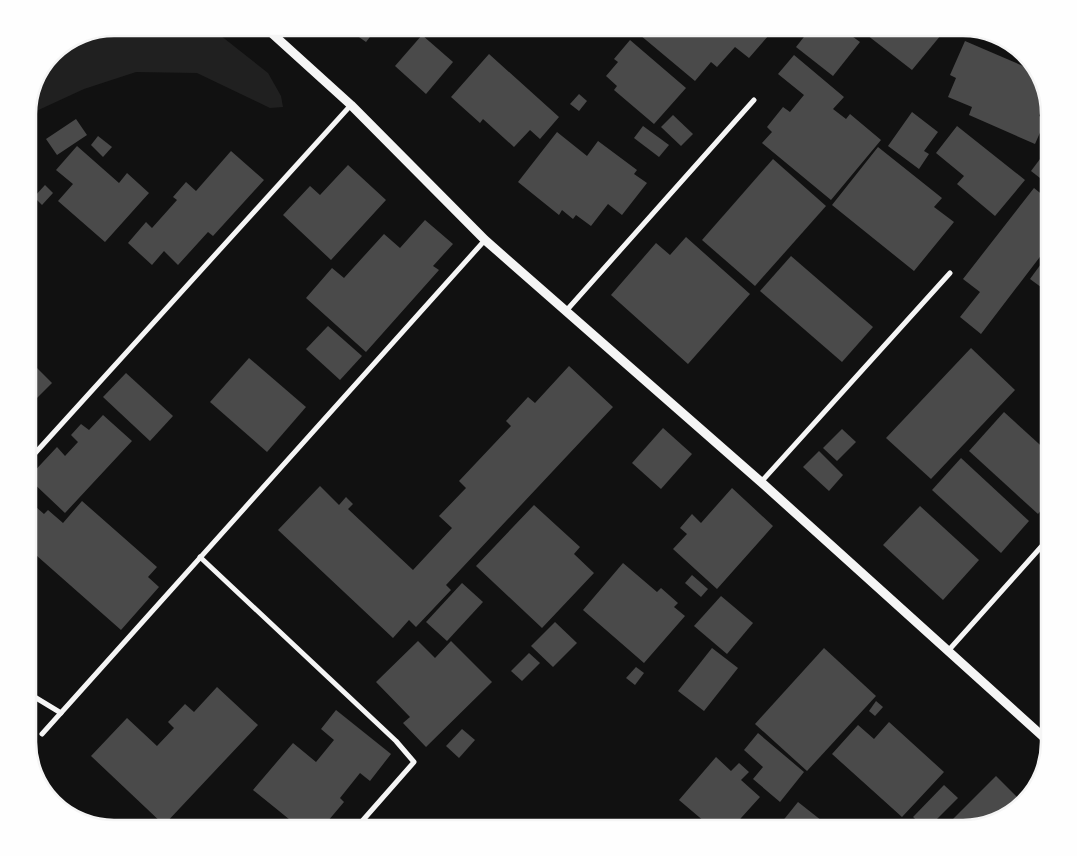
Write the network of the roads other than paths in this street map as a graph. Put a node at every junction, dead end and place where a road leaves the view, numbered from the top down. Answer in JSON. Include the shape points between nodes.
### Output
{"nodes":[{"id":1,"x":275,"y":36,"type":"edge"},
{"id":2,"x":754,"y":100,"type":"dead end"},
{"id":3,"x":351,"y":105,"type":"junction"},
{"id":4,"x":485,"y":240,"type":"junction"},
{"id":5,"x":950,"y":273,"type":"dead end"},
{"id":6,"x":566,"y":311,"type":"junction"},
{"id":7,"x":36,"y":452,"type":"edge"},
{"id":8,"x":761,"y":482,"type":"junction"},
{"id":9,"x":1041,"y":548,"type":"edge"},
{"id":10,"x":200,"y":557,"type":"junction"},
{"id":11,"x":948,"y":650,"type":"junction"},
{"id":12,"x":36,"y":698,"type":"edge"},
{"id":13,"x":60,"y":713,"type":"junction"},
{"id":14,"x":42,"y":734,"type":"dead end"},
{"id":15,"x":1041,"y":735,"type":"edge"},
{"id":16,"x":363,"y":820,"type":"edge"}],
"edges":[{"from":1,"to":3,"type":"street"},
{"from":2,"to":6,"type":"street"},
{"from":3,"to":4,"type":"street"},
{"from":3,"to":7,"type":"street"},
{"from":4,"to":6,"type":"street"},
{"from":4,"to":10,"type":"street"},
{"from":5,"to":8,"type":"street"},
{"from":6,"to":8,"type":"street"},
{"from":8,"to":11,"type":"street"},
{"from":9,"to":11,"type":"street"},
{"from":10,"to":13,"type":"street"},
{"from":10,"to":16,"type":"street","via":[[396,741],[414,762]]},
{"from":11,"to":15,"type":"street"},
{"from":12,"to":13,"type":"street"},
{"from":13,"to":14,"type":"street"}]}
